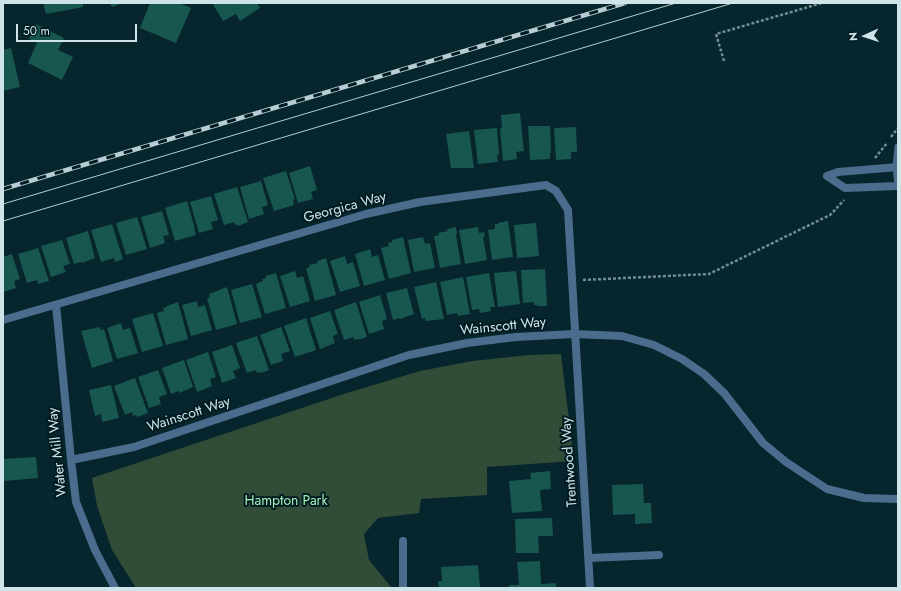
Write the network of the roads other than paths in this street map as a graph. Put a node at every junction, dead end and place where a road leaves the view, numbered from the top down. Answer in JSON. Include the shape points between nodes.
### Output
{"nodes":[{"id":1,"x":898,"y":147,"type":"edge"},
{"id":2,"x":897,"y":167,"type":"edge"},
{"id":3,"x":898,"y":186,"type":"edge"},
{"id":4,"x":56,"y":305,"type":"junction"},
{"id":5,"x":3,"y":320,"type":"edge"},
{"id":6,"x":574,"y":334,"type":"junction"},
{"id":7,"x":70,"y":460,"type":"junction"},
{"id":8,"x":898,"y":499,"type":"edge"},
{"id":9,"x":404,"y":541,"type":"dead end"},
{"id":10,"x":659,"y":555,"type":"dead end"},
{"id":11,"x":589,"y":558,"type":"junction"},
{"id":12,"x":116,"y":588,"type":"edge"},
{"id":13,"x":404,"y":588,"type":"edge"},
{"id":14,"x":590,"y":588,"type":"edge"}],
"edges":[{"from":1,"to":2,"type":"lane"},
{"from":2,"to":3,"type":"lane"},
{"from":2,"to":3,"type":"street","via":[[838,172],[828,176],[845,188]]},
{"from":4,"to":5,"type":"street","name":"Georgica Way"},
{"from":4,"to":6,"type":"street","name":"Georgica Way","via":[[366,214],[420,202],[546,185],[556,191],[568,210]]},
{"from":4,"to":7,"type":"street","name":"Water Mill Way"},
{"from":6,"to":7,"type":"street","name":"Wainscott Way","via":[[481,341],[409,355],[134,447]]},
{"from":6,"to":8,"type":"street","name":"Wainscott Way","via":[[622,336],[654,345],[682,359],[704,374],[724,393],[763,443],[786,462],[827,489],[864,498]]},
{"from":6,"to":11,"type":"street","name":"Trentwood Way"},
{"from":7,"to":12,"type":"street","name":"Water Mill Way","via":[[76,502],[95,550]]},
{"from":9,"to":13,"type":"street"},
{"from":10,"to":11,"type":"street"},
{"from":11,"to":14,"type":"street","name":"Trentwood Way"}]}
